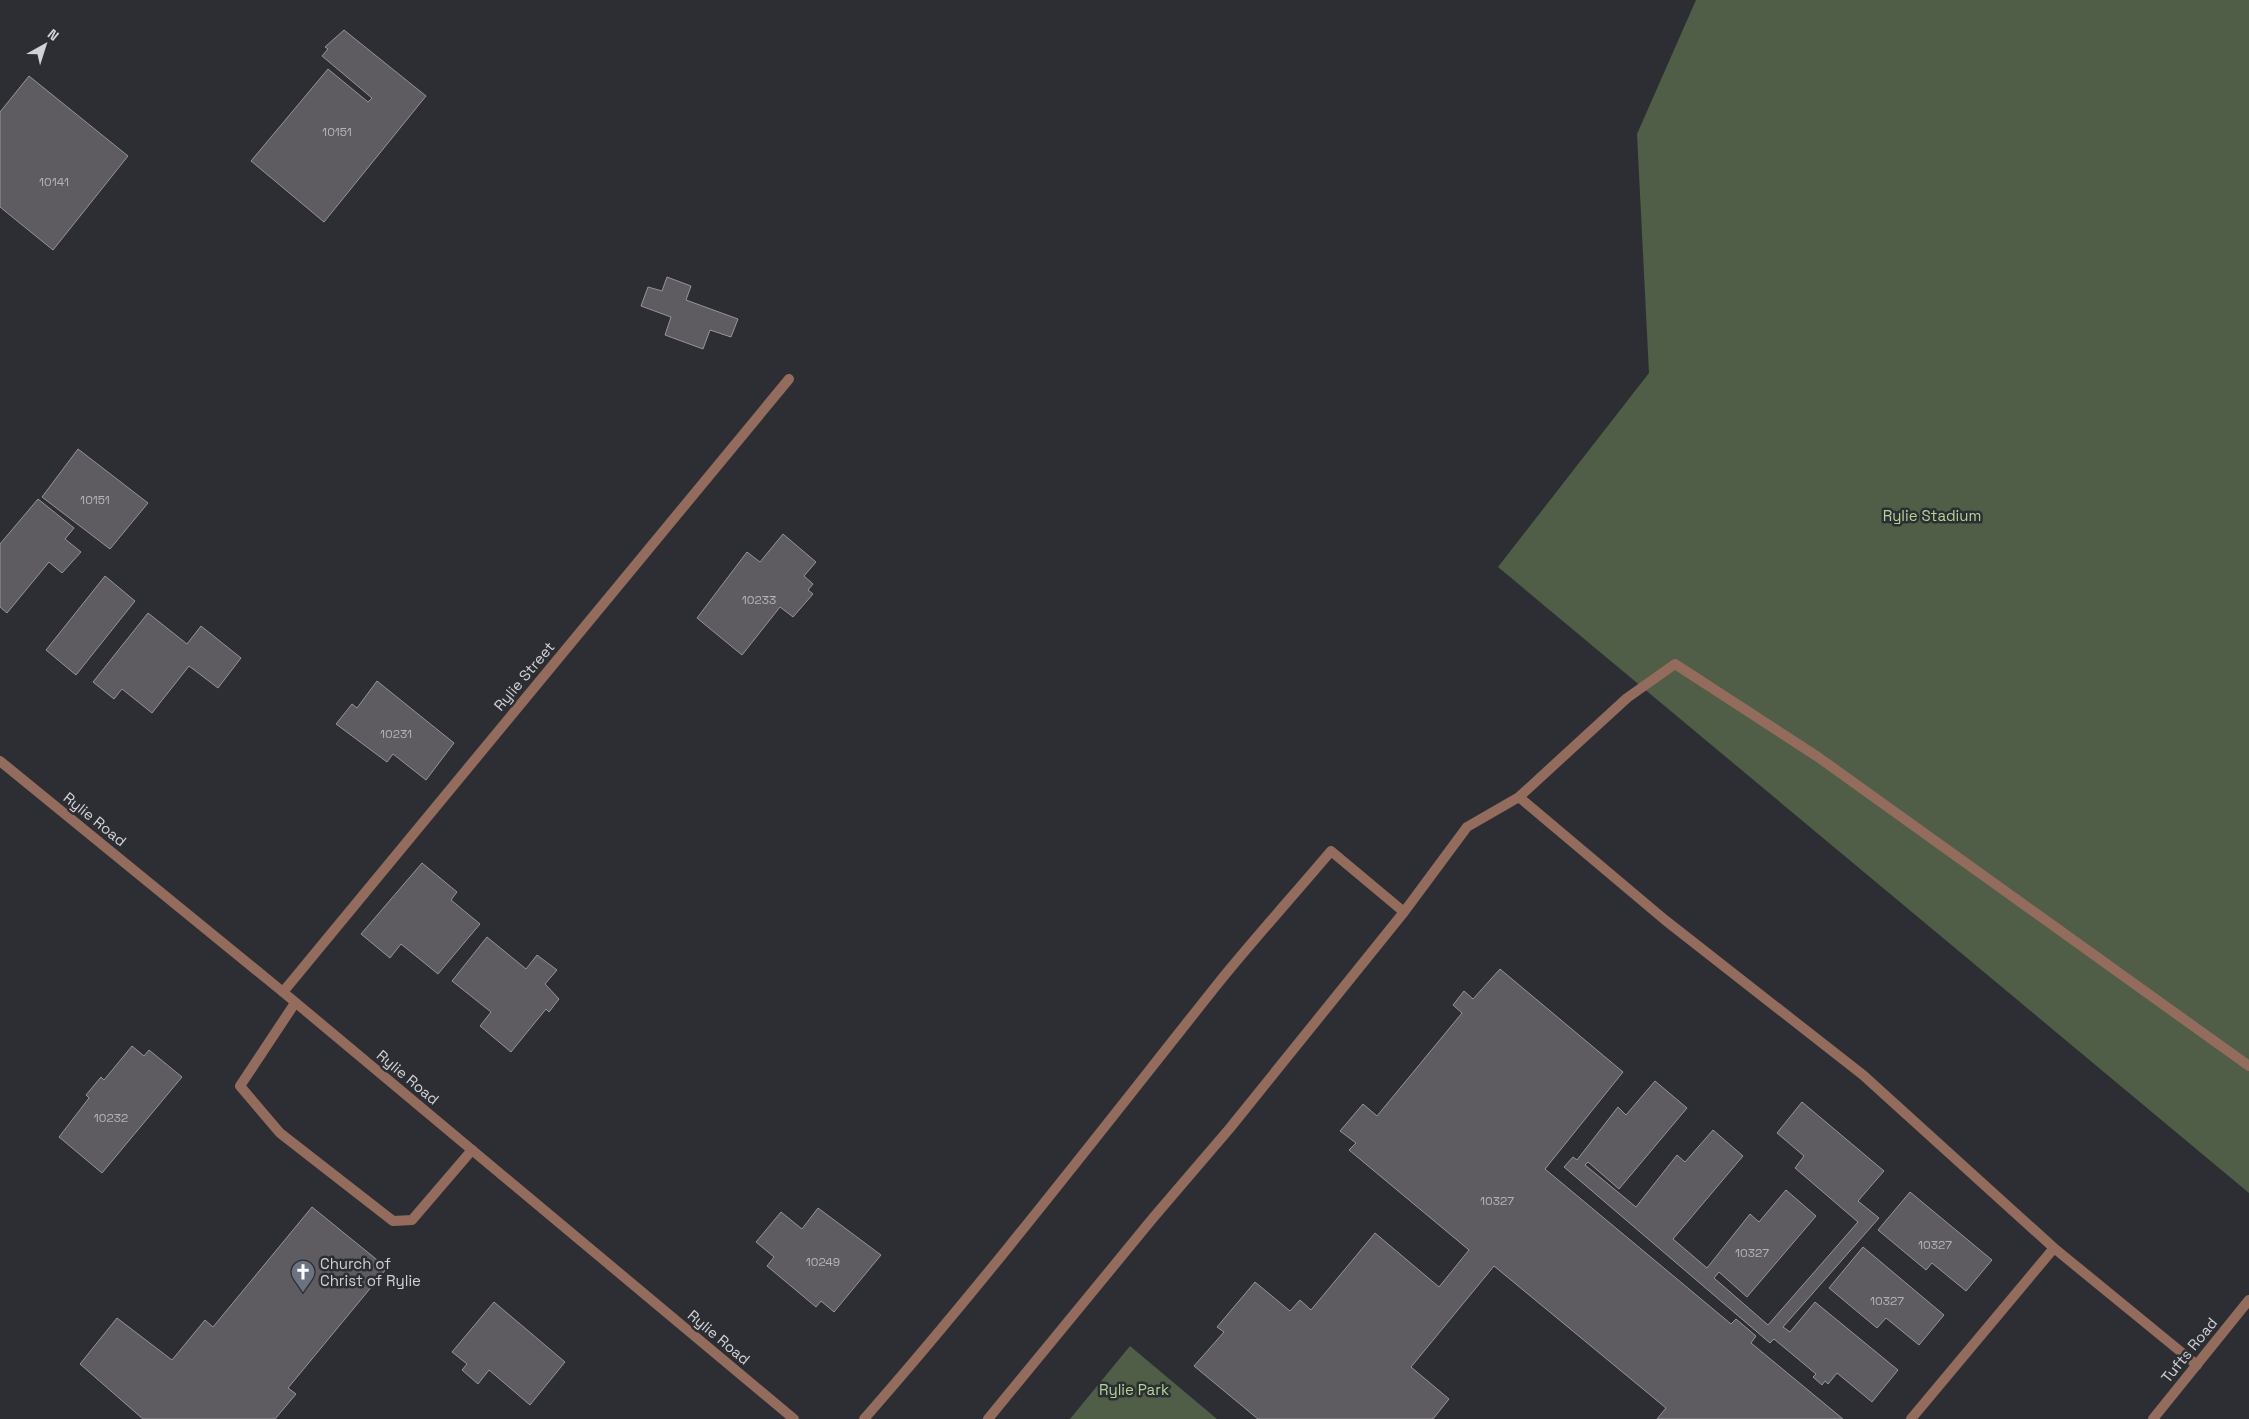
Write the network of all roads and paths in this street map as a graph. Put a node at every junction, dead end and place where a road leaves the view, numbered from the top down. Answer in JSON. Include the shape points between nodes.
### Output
{"nodes":[{"id":1,"x":789,"y":379,"type":"dead end"},
{"id":2,"x":0,"y":762,"type":"edge"},
{"id":3,"x":1518,"y":797,"type":"junction"},
{"id":4,"x":1404,"y":912,"type":"junction"},
{"id":5,"x":283,"y":992,"type":"junction"},
{"id":6,"x":295,"y":1003,"type":"junction"},
{"id":7,"x":2249,"y":1066,"type":"edge"},
{"id":8,"x":472,"y":1150,"type":"junction"},
{"id":9,"x":2054,"y":1248,"type":"junction"},
{"id":10,"x":2249,"y":1300,"type":"edge"},
{"id":11,"x":2197,"y":1365,"type":"junction"},
{"id":12,"x":794,"y":1419,"type":"edge"},
{"id":13,"x":864,"y":1419,"type":"edge"},
{"id":14,"x":988,"y":1419,"type":"edge"},
{"id":15,"x":1911,"y":1419,"type":"edge"},
{"id":16,"x":2153,"y":1419,"type":"edge"}],
"edges":[{"from":1,"to":5,"type":"street","name":"Rylie Street"},
{"from":2,"to":5,"type":"street","name":"Rylie Road"},
{"from":3,"to":4,"type":"street","via":[[1467,827]]},
{"from":3,"to":7,"type":"street","via":[[1627,698],[1675,664],[1818,757]]},
{"from":3,"to":9,"type":"street","via":[[1665,920],[1863,1075]]},
{"from":4,"to":13,"type":"street","via":[[1331,850],[1218,984],[936,1338]]},
{"from":4,"to":14,"type":"street"},
{"from":5,"to":6,"type":"street","name":"Rylie Road"},
{"from":6,"to":8,"type":"street","name":"Rylie Road"},
{"from":6,"to":8,"type":"street","via":[[240,1086],[280,1132],[393,1220],[412,1220]]},
{"from":8,"to":12,"type":"street","name":"Rylie Road"},
{"from":9,"to":11,"type":"street"},
{"from":9,"to":15,"type":"street"},
{"from":10,"to":11,"type":"street","name":"Tufts Road"},
{"from":11,"to":16,"type":"street","name":"Tufts Road"}]}
